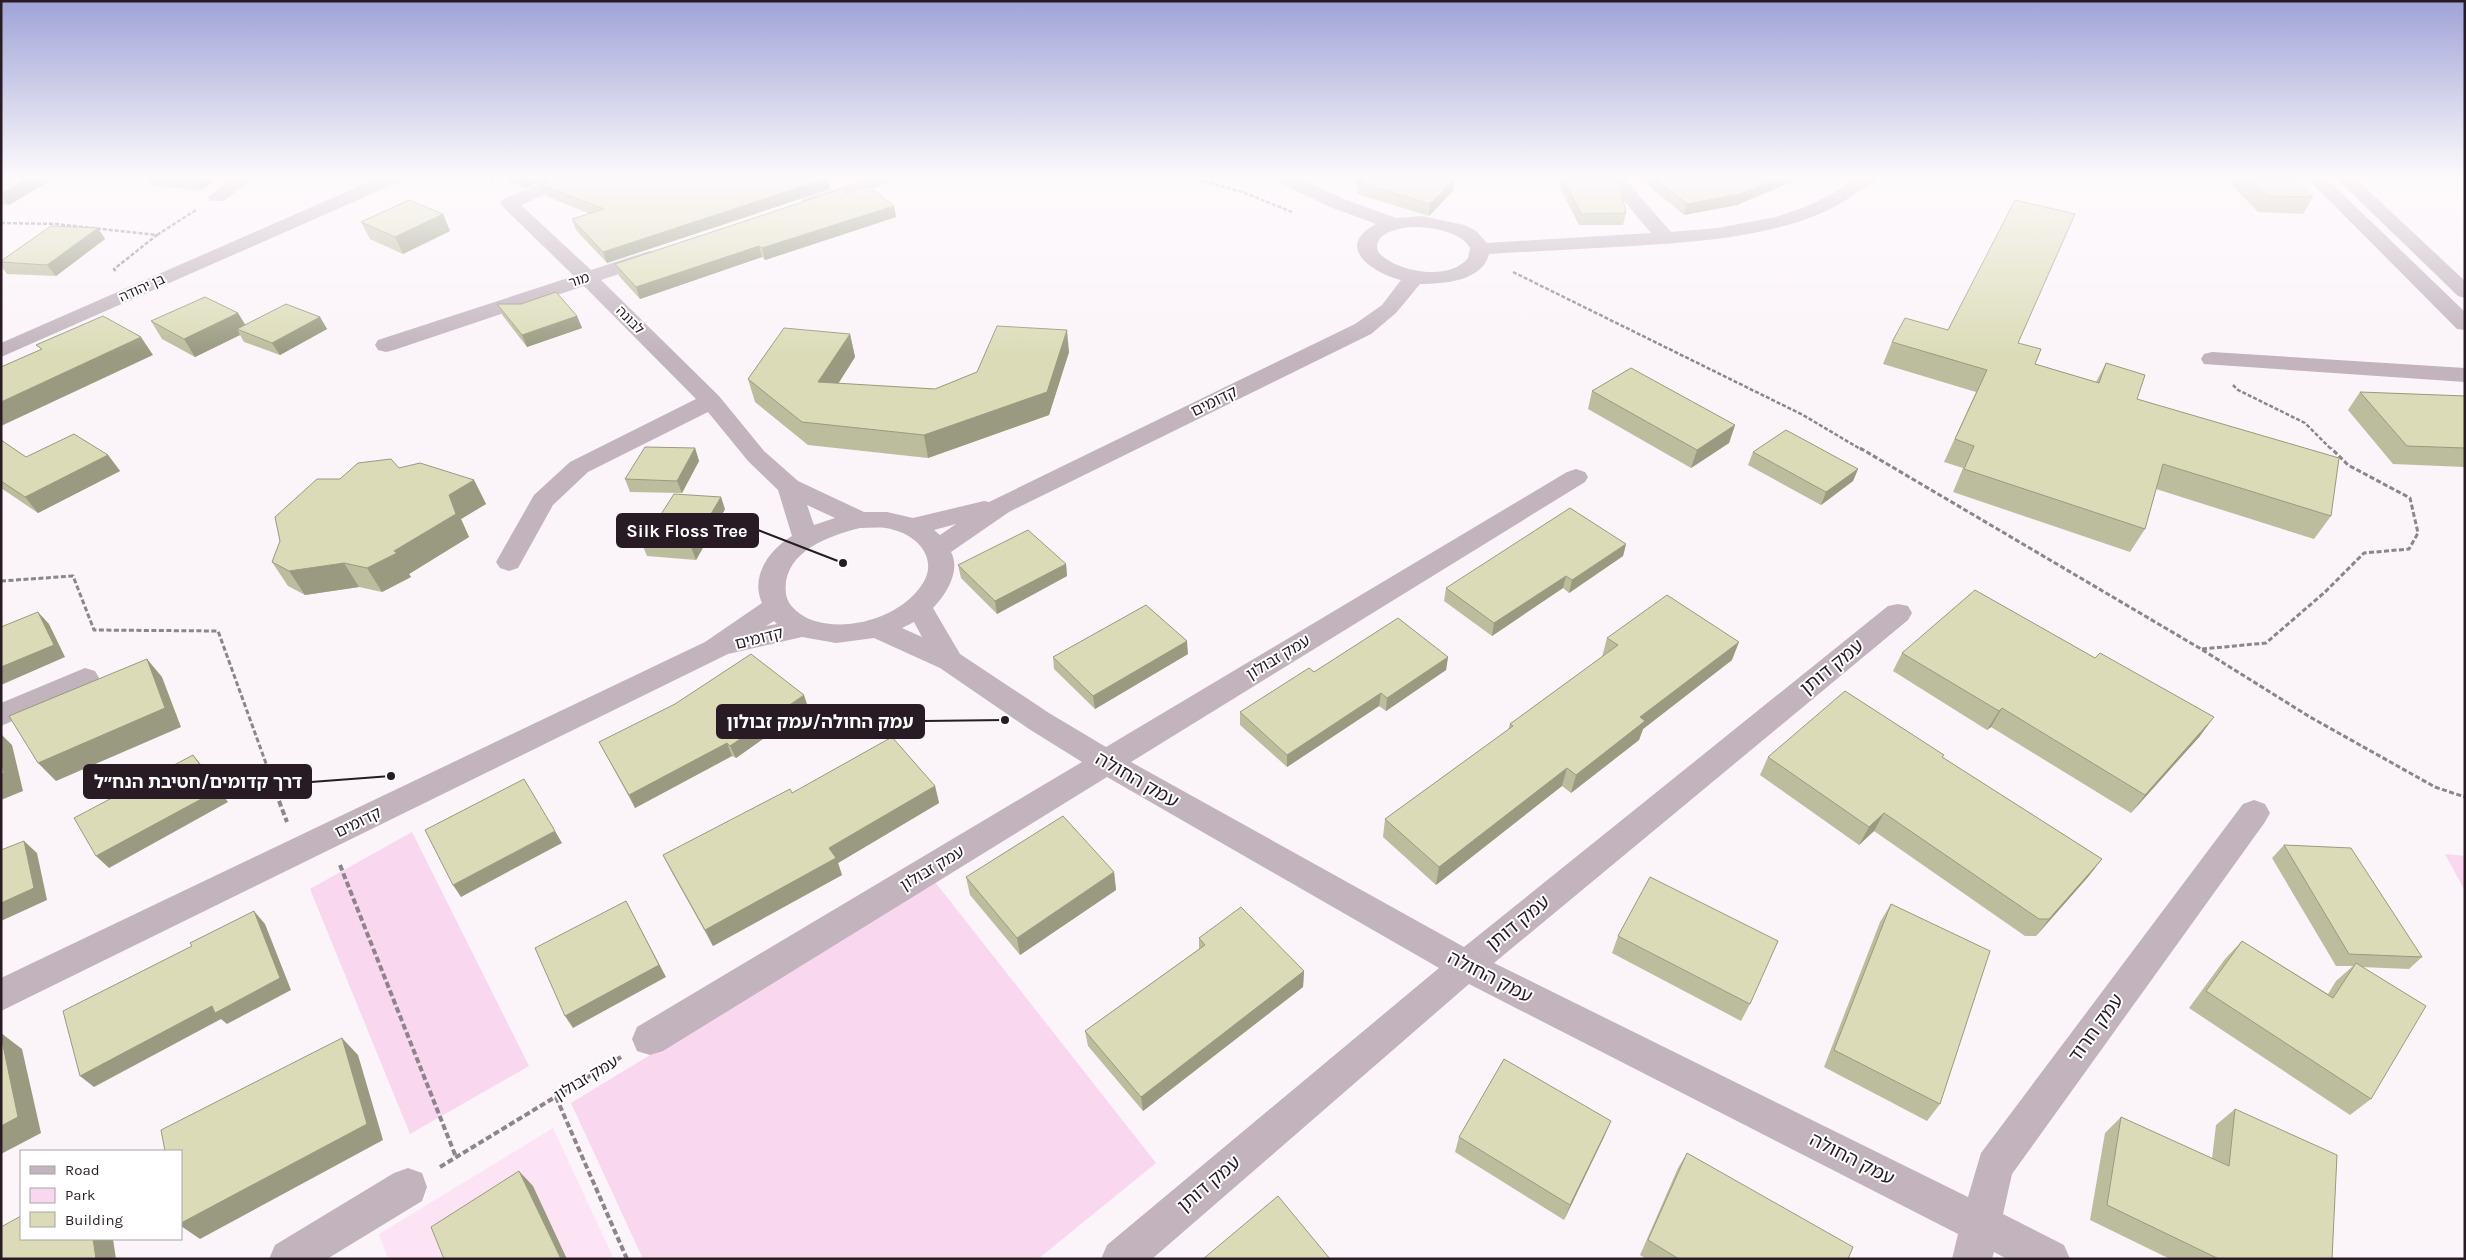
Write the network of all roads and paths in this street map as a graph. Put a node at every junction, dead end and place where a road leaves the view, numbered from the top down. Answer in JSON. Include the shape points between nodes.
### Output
{"nodes":[{"id":1,"x":155,"y":237,"type":"edge"},
{"id":2,"x":216,"y":237,"type":"edge"},
{"id":3,"x":260,"y":237,"type":"edge"},
{"id":4,"x":544,"y":237,"type":"edge"},
{"id":5,"x":1370,"y":237,"type":"edge"},
{"id":6,"x":1471,"y":237,"type":"edge"},
{"id":7,"x":1691,"y":237,"type":"edge"},
{"id":8,"x":2376,"y":237,"type":"edge"},
{"id":9,"x":2407,"y":237,"type":"edge"},
{"id":10,"x":1666,"y":238,"type":"joint"},
{"id":11,"x":670,"y":250,"type":"edge"},
{"id":12,"x":1479,"y":252,"type":"junction"},
{"id":13,"x":1414,"y":277,"type":"junction"},
{"id":14,"x":119,"y":278,"type":"joint"},
{"id":15,"x":588,"y":278,"type":"junction"},
{"id":16,"x":2465,"y":292,"type":"edge"},
{"id":17,"x":2465,"y":324,"type":"edge"},
{"id":18,"x":386,"y":345,"type":"dead end"},
{"id":19,"x":1,"y":351,"type":"edge"},
{"id":20,"x":2212,"y":359,"type":"joint"},
{"id":21,"x":2465,"y":375,"type":"edge"},
{"id":22,"x":711,"y":401,"type":"junction"},
{"id":23,"x":1576,"y":477,"type":"dead end"},
{"id":24,"x":789,"y":488,"type":"junction"},
{"id":25,"x":1000,"y":506,"type":"junction"},
{"id":26,"x":860,"y":520,"type":"junction"},
{"id":27,"x":912,"y":527,"type":"junction"},
{"id":28,"x":805,"y":538,"type":"junction"},
{"id":29,"x":938,"y":549,"type":"junction"},
{"id":30,"x":510,"y":562,"type":"dead end"},
{"id":31,"x":1,"y":580,"type":"edge"},
{"id":32,"x":776,"y":606,"type":"junction"},
{"id":33,"x":918,"y":606,"type":"junction"},
{"id":34,"x":1898,"y":613,"type":"dead end"},
{"id":35,"x":803,"y":627,"type":"junction"},
{"id":36,"x":876,"y":628,"type":"junction"},
{"id":37,"x":715,"y":649,"type":"junction"},
{"id":38,"x":2201,"y":649,"type":"junction"},
{"id":39,"x":950,"y":661,"type":"junction"},
{"id":40,"x":85,"y":678,"type":"dead end"},
{"id":41,"x":1,"y":715,"type":"edge"},
{"id":42,"x":1106,"y":762,"type":"junction"},
{"id":43,"x":2465,"y":798,"type":"edge"},
{"id":44,"x":2254,"y":813,"type":"dead end"},
{"id":45,"x":328,"y":836,"type":"junction"},
{"id":46,"x":298,"y":851,"type":"junction"},
{"id":47,"x":1466,"y":966,"type":"junction"},
{"id":48,"x":1,"y":995,"type":"edge"},
{"id":49,"x":650,"y":1039,"type":"joint"},
{"id":50,"x":556,"y":1097,"type":"junction"},
{"id":51,"x":456,"y":1157,"type":"junction"},
{"id":52,"x":408,"y":1187,"type":"joint"},
{"id":53,"x":1976,"y":1241,"type":"edge"},
{"id":54,"x":289,"y":1259,"type":"edge"},
{"id":55,"x":627,"y":1259,"type":"edge"},
{"id":56,"x":1121,"y":1259,"type":"edge"},
{"id":57,"x":2050,"y":1259,"type":"edge"}],
"edges":[{"from":1,"to":14,"type":"path","via":[[114,269]]},
{"from":2,"to":14,"type":"street","name":"בן יהודה"},
{"from":3,"to":19,"type":"street","name":"בן יהודה"},
{"from":4,"to":15,"type":"street","name":"לבונה"},
{"from":5,"to":13,"type":"street","via":[[1368,254],[1378,265]]},
{"from":6,"to":12,"type":"street"},
{"from":7,"to":10,"type":"street"},
{"from":8,"to":17,"type":"street"},
{"from":9,"to":16,"type":"street"},
{"from":10,"to":12,"type":"street"},
{"from":11,"to":15,"type":"street","name":"מור"},
{"from":12,"to":13,"type":"street","via":[[1474,265],[1461,272],[1435,278]]},
{"from":12,"to":38,"type":"path","via":[[1804,415]]},
{"from":13,"to":25,"type":"street","name":"קדומים","via":[[1389,309],[1363,329]]},
{"from":15,"to":18,"type":"street","name":"מור"},
{"from":15,"to":22,"type":"street","name":"לבונה"},
{"from":20,"to":21,"type":"street"},
{"from":20,"to":38,"type":"path","via":[[2238,390],[2305,422],[2348,464],[2410,498],[2418,533],[2409,549],[2364,553],[2266,643]]},
{"from":22,"to":24,"type":"street","name":"לבונה","via":[[756,456]]},
{"from":22,"to":30,"type":"street","via":[[579,467],[543,501]]},
{"from":23,"to":42,"type":"street","name":"עמק זבולון"},
{"from":24,"to":26,"type":"street","name":"לבונה"},
{"from":24,"to":28,"type":"street","name":"לבונה"},
{"from":25,"to":27,"type":"street","name":"קדומים"},
{"from":25,"to":29,"type":"street","name":"קדומים"},
{"from":26,"to":27,"type":"street","via":[[888,520]]},
{"from":26,"to":28,"type":"street","via":[[822,529]]},
{"from":27,"to":29,"type":"street","via":[[928,536]]},
{"from":28,"to":32,"type":"street","via":[[786,553],[774,571],[770,589]]},
{"from":29,"to":33,"type":"street","via":[[942,563],[940,578]]},
{"from":31,"to":46,"type":"path","via":[[73,576],[94,630],[218,631]]},
{"from":32,"to":35,"type":"street","via":[[786,618]]},
{"from":32,"to":37,"type":"street","name":"קדומים"},
{"from":33,"to":36,"type":"street","via":[[899,619]]},
{"from":33,"to":39,"type":"street","name":"עמק החולה"},
{"from":34,"to":47,"type":"street","name":"עמק דותן"},
{"from":35,"to":36,"type":"street","via":[[825,633]]},
{"from":35,"to":37,"type":"street","name":"קדומים"},
{"from":36,"to":39,"type":"street","name":"עמק החולה"},
{"from":37,"to":45,"type":"street","name":"קדומים"},
{"from":38,"to":43,"type":"path","via":[[2310,717],[2435,787]]},
{"from":39,"to":42,"type":"street","name":"עמק החולה"},
{"from":40,"to":41,"type":"street"},
{"from":42,"to":47,"type":"street","name":"עמק החולה"},
{"from":42,"to":49,"type":"street","name":"עמק זבולון"},
{"from":44,"to":53,"type":"street","name":"עמק חרוד","via":[[1995,1166]]},
{"from":45,"to":46,"type":"street","name":"קדומים"},
{"from":45,"to":51,"type":"path"},
{"from":46,"to":48,"type":"street","name":"קדומים"},
{"from":47,"to":53,"type":"street","name":"עמק החולה"},
{"from":47,"to":56,"type":"street","name":"עמק דותן"},
{"from":49,"to":50,"type":"path","name":"עמק זבולון"},
{"from":50,"to":51,"type":"path","name":"עמק זבולון"},
{"from":50,"to":55,"type":"path"},
{"from":51,"to":52,"type":"path","name":"עמק זבולון"},
{"from":52,"to":54,"type":"street"},
{"from":53,"to":57,"type":"street","name":"עמק החולה"}]}
